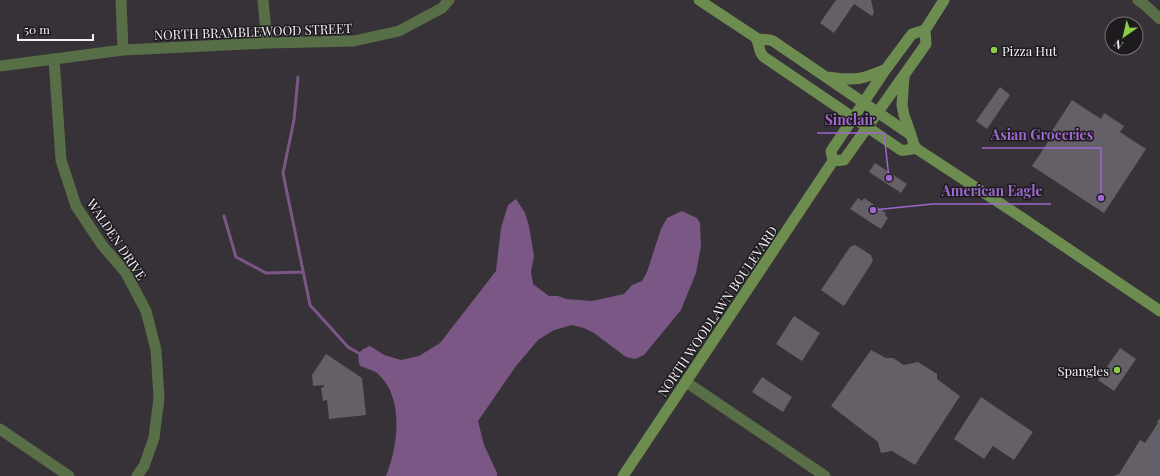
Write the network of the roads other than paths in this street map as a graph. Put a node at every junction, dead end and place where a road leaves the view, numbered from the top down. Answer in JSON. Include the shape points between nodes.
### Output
{"nodes":[{"id":1,"x":121,"y":0,"type":"edge"},
{"id":2,"x":263,"y":0,"type":"edge"},
{"id":3,"x":449,"y":0,"type":"edge"},
{"id":4,"x":699,"y":0,"type":"edge"},
{"id":5,"x":944,"y":0,"type":"edge"},
{"id":6,"x":1138,"y":0,"type":"edge"},
{"id":7,"x":1160,"y":19,"type":"edge"},
{"id":8,"x":925,"y":30,"type":"junction"},
{"id":9,"x":755,"y":37,"type":"junction"},
{"id":10,"x":267,"y":43,"type":"junction"},
{"id":11,"x":123,"y":50,"type":"junction"},
{"id":12,"x":54,"y":59,"type":"junction"},
{"id":13,"x":0,"y":66,"type":"edge"},
{"id":14,"x":886,"y":69,"type":"junction"},
{"id":15,"x":904,"y":76,"type":"junction"},
{"id":16,"x":825,"y":77,"type":"junction"},
{"id":17,"x":864,"y":103,"type":"junction"},
{"id":18,"x":878,"y":112,"type":"junction"},
{"id":19,"x":853,"y":118,"type":"junction"},
{"id":20,"x":867,"y":128,"type":"junction"},
{"id":21,"x":911,"y":135,"type":"junction"},
{"id":22,"x":917,"y":149,"type":"junction"},
{"id":23,"x":833,"y":161,"type":"junction"},
{"id":24,"x":1160,"y":311,"type":"edge"},
{"id":25,"x":686,"y":382,"type":"junction"},
{"id":26,"x":0,"y":429,"type":"edge"},
{"id":27,"x":69,"y":476,"type":"edge"},
{"id":28,"x":137,"y":476,"type":"edge"},
{"id":29,"x":624,"y":476,"type":"edge"},
{"id":30,"x":825,"y":476,"type":"edge"}],
"edges":[{"from":1,"to":11,"type":"street"},
{"from":2,"to":10,"type":"street"},
{"from":3,"to":10,"type":"street","name":"NORTH BRAMBLEWOOD STREET","via":[[442,8],[400,31],[354,41]]},
{"from":4,"to":9,"type":"main road"},
{"from":5,"to":8,"type":"main road","name":"NORTH WOODLAWN BOULEVARD"},
{"from":6,"to":7,"type":"street"},
{"from":8,"to":14,"type":"main road","name":"NORTH WOODLAWN BOULEVARD","via":[[912,34]]},
{"from":8,"to":15,"type":"main road","name":"NORTH WOODLAWN BOULEVARD","via":[[926,44]]},
{"from":9,"to":16,"type":"main road","via":[[773,42]]},
{"from":9,"to":19,"type":"main road","via":[[759,44],[759,52],[764,57]]},
{"from":10,"to":11,"type":"street","name":"NORTH BRAMBLEWOOD STREET"},
{"from":11,"to":12,"type":"street","name":"NORTH BRAMBLEWOOD STREET"},
{"from":12,"to":13,"type":"street","name":"NORTH BRAMBLEWOOD STREET"},
{"from":12,"to":28,"type":"street","name":"WALDEN DRIVE","via":[[62,160],[76,206],[102,245],[126,273],[146,311],[156,350],[159,398],[154,438],[144,466]]},
{"from":14,"to":16,"type":"main road","via":[[859,79]]},
{"from":14,"to":17,"type":"main road","name":"NORTH WOODLAWN BOULEVARD"},
{"from":15,"to":18,"type":"main road","name":"NORTH WOODLAWN BOULEVARD"},
{"from":15,"to":21,"type":"main road","via":[[902,104]]},
{"from":16,"to":17,"type":"main road"},
{"from":17,"to":18,"type":"main road"},
{"from":17,"to":19,"type":"main road","name":"NORTH WOODLAWN BOULEVARD"},
{"from":18,"to":20,"type":"main road","name":"NORTH WOODLAWN BOULEVARD"},
{"from":18,"to":21,"type":"main road"},
{"from":19,"to":20,"type":"main road"},
{"from":19,"to":23,"type":"main road","name":"NORTH WOODLAWN BOULEVARD","via":[[831,151]]},
{"from":20,"to":22,"type":"main road","via":[[901,150]]},
{"from":20,"to":23,"type":"main road","name":"NORTH WOODLAWN BOULEVARD","via":[[844,160]]},
{"from":21,"to":22,"type":"main road"},
{"from":22,"to":24,"type":"main road"},
{"from":23,"to":25,"type":"main road","name":"NORTH WOODLAWN BOULEVARD"},
{"from":25,"to":29,"type":"main road","name":"NORTH WOODLAWN BOULEVARD"},
{"from":25,"to":30,"type":"street"},
{"from":26,"to":27,"type":"street"}]}
